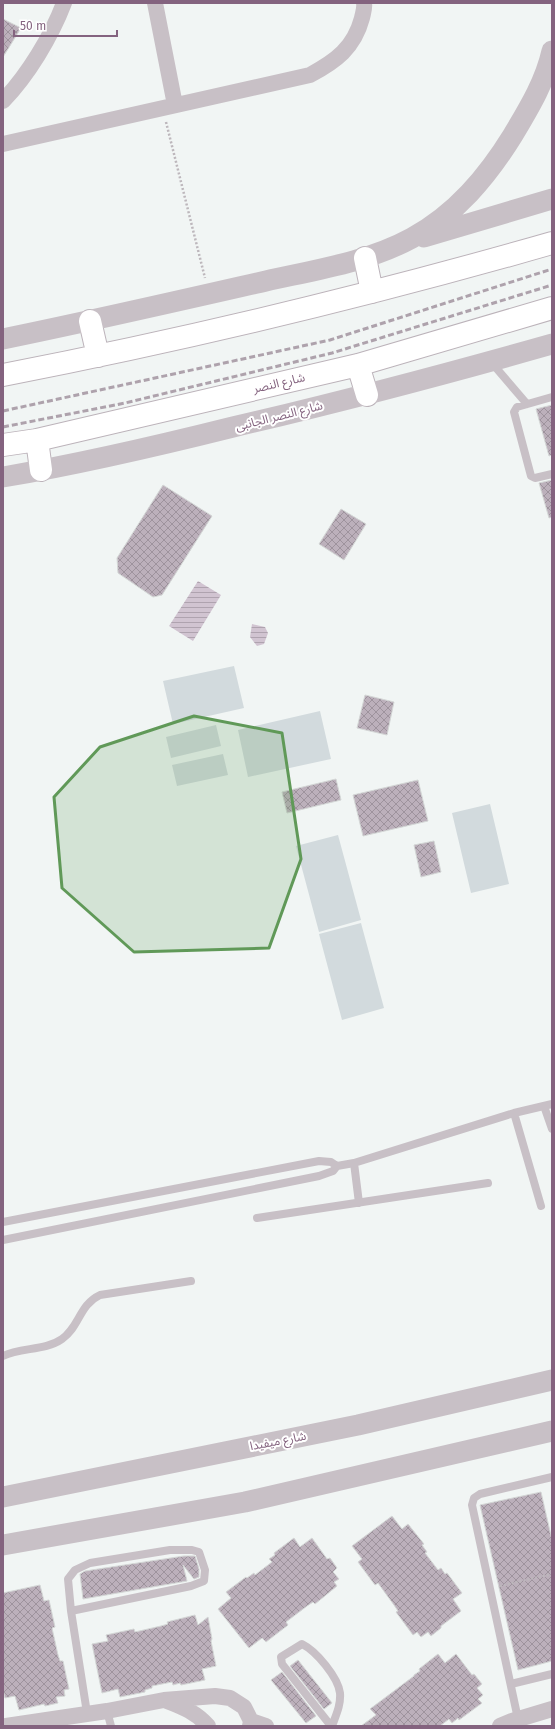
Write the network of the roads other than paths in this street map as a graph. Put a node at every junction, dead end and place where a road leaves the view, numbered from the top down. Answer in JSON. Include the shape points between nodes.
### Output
{"nodes":[{"id":1,"x":64,"y":3,"type":"edge"},
{"id":2,"x":155,"y":3,"type":"edge"},
{"id":3,"x":364,"y":3,"type":"edge"},
{"id":4,"x":552,"y":51,"type":"edge"},
{"id":5,"x":543,"y":76,"type":"junction"},
{"id":6,"x":552,"y":99,"type":"edge"},
{"id":7,"x":3,"y":101,"type":"edge"},
{"id":8,"x":169,"y":106,"type":"junction"},
{"id":9,"x":3,"y":144,"type":"edge"},
{"id":10,"x":552,"y":199,"type":"edge"},
{"id":11,"x":552,"y":243,"type":"edge"},
{"id":12,"x":396,"y":246,"type":"junction"},
{"id":13,"x":365,"y":258,"type":"junction"},
{"id":14,"x":372,"y":292,"type":"junction"},
{"id":15,"x":552,"y":308,"type":"edge"},
{"id":16,"x":90,"y":321,"type":"junction"},
{"id":17,"x":3,"y":338,"type":"edge"},
{"id":18,"x":552,"y":344,"type":"edge"},
{"id":19,"x":98,"y":356,"type":"junction"},
{"id":20,"x":491,"y":361,"type":"junction"},
{"id":21,"x":358,"y":365,"type":"junction"},
{"id":22,"x":3,"y":375,"type":"edge"},
{"id":23,"x":367,"y":395,"type":"junction"},
{"id":24,"x":552,"y":397,"type":"edge"},
{"id":25,"x":527,"y":404,"type":"junction"},
{"id":26,"x":36,"y":440,"type":"junction"},
{"id":27,"x":3,"y":445,"type":"edge"},
{"id":28,"x":41,"y":470,"type":"junction"},
{"id":29,"x":552,"y":474,"type":"edge"},
{"id":30,"x":3,"y":477,"type":"edge"},
{"id":31,"x":548,"y":1105,"type":"edge"},
{"id":32,"x":514,"y":1113,"type":"junction"},
{"id":33,"x":552,"y":1129,"type":"edge"},
{"id":34,"x":354,"y":1163,"type":"junction"},
{"id":35,"x":337,"y":1166,"type":"junction"},
{"id":36,"x":488,"y":1183,"type":"dead end"},
{"id":37,"x":359,"y":1203,"type":"junction"},
{"id":38,"x":541,"y":1206,"type":"dead end"},
{"id":39,"x":257,"y":1218,"type":"dead end"},
{"id":40,"x":3,"y":1222,"type":"edge"},
{"id":41,"x":3,"y":1240,"type":"edge"},
{"id":42,"x":191,"y":1281,"type":"dead end"},
{"id":43,"x":3,"y":1356,"type":"edge"},
{"id":44,"x":552,"y":1380,"type":"edge"},
{"id":45,"x":552,"y":1431,"type":"edge"},
{"id":46,"x":552,"y":1477,"type":"edge"},
{"id":47,"x":3,"y":1496,"type":"edge"},
{"id":48,"x":3,"y":1545,"type":"edge"},
{"id":49,"x":71,"y":1611,"type":"junction"},
{"id":50,"x":552,"y":1674,"type":"edge"},
{"id":51,"x":511,"y":1684,"type":"junction"},
{"id":52,"x":164,"y":1700,"type":"junction"},
{"id":53,"x":552,"y":1709,"type":"edge"},
{"id":54,"x":87,"y":1713,"type":"junction"},
{"id":55,"x":109,"y":1719,"type":"edge"},
{"id":56,"x":518,"y":1719,"type":"junction"},
{"id":57,"x":256,"y":1724,"type":"edge"},
{"id":58,"x":6,"y":1726,"type":"edge"},
{"id":59,"x":208,"y":1726,"type":"edge"},
{"id":60,"x":332,"y":1726,"type":"edge"},
{"id":61,"x":500,"y":1726,"type":"edge"}],
"edges":[{"from":1,"to":7,"type":"street","via":[[34,61]]},
{"from":2,"to":8,"type":"street"},
{"from":3,"to":8,"type":"street","via":[[359,29],[347,49],[331,64],[310,75]]},
{"from":4,"to":5,"type":"street"},
{"from":5,"to":6,"type":"street"},
{"from":5,"to":12,"type":"street","via":[[526,116],[477,186],[446,215]]},
{"from":8,"to":9,"type":"street"},
{"from":10,"to":12,"type":"street"},
{"from":11,"to":14,"type":"main road"},
{"from":12,"to":13,"type":"street"},
{"from":13,"to":14,"type":"main road"},
{"from":13,"to":16,"type":"street"},
{"from":14,"to":19,"type":"main road"},
{"from":15,"to":21,"type":"main road","name":"شارع النصر"},
{"from":16,"to":17,"type":"street"},
{"from":16,"to":19,"type":"main road"},
{"from":18,"to":20,"type":"street","name":"شارع النصر الجانبى"},
{"from":19,"to":22,"type":"main road"},
{"from":20,"to":23,"type":"street","name":"شارع النصر الجانبى"},
{"from":20,"to":25,"type":"lane"},
{"from":21,"to":23,"type":"main road"},
{"from":21,"to":26,"type":"main road","name":"شارع النصر"},
{"from":23,"to":28,"type":"street","name":"شارع النصر الجانبى","via":[[174,442]]},
{"from":24,"to":25,"type":"lane"},
{"from":25,"to":29,"type":"lane","via":[[517,407],[514,415],[530,473],[535,478]]},
{"from":26,"to":27,"type":"main road","name":"شارع النصر"},
{"from":26,"to":28,"type":"main road"},
{"from":28,"to":30,"type":"street","name":"شارع النصر الجانبى"},
{"from":31,"to":32,"type":"lane"},
{"from":31,"to":33,"type":"lane"},
{"from":32,"to":34,"type":"lane"},
{"from":32,"to":38,"type":"lane"},
{"from":34,"to":35,"type":"lane"},
{"from":34,"to":37,"type":"lane"},
{"from":35,"to":40,"type":"lane","via":[[331,1162],[319,1162]]},
{"from":35,"to":41,"type":"lane","via":[[319,1176]]},
{"from":36,"to":37,"type":"lane"},
{"from":37,"to":39,"type":"lane"},
{"from":42,"to":43,"type":"lane","via":[[100,1295],[86,1305],[71,1332],[62,1339],[52,1344]]},
{"from":44,"to":47,"type":"street","name":"شارع ميفيدا","via":[[358,1425]]},
{"from":45,"to":48,"type":"street","via":[[245,1502]]},
{"from":46,"to":51,"type":"lane","via":[[480,1494],[474,1498],[472,1509]]},
{"from":49,"to":49,"type":"lane","via":[[68,1579],[75,1570],[90,1562],[170,1550],[199,1552],[205,1570],[204,1581],[191,1586]]},
{"from":49,"to":54,"type":"lane"},
{"from":50,"to":51,"type":"lane"},
{"from":51,"to":56,"type":"lane"},
{"from":52,"to":55,"type":"street"},
{"from":52,"to":57,"type":"street","via":[[215,1696],[230,1698],[244,1707]]},
{"from":52,"to":59,"type":"street","via":[[185,1707]]},
{"from":53,"to":56,"type":"street"},
{"from":54,"to":55,"type":"street"},
{"from":54,"to":58,"type":"street"},
{"from":56,"to":61,"type":"street"},
{"from":60,"to":60,"type":"lane","via":[[339,1708],[340,1692],[328,1668],[312,1649],[302,1644],[281,1657],[282,1664]]}]}
